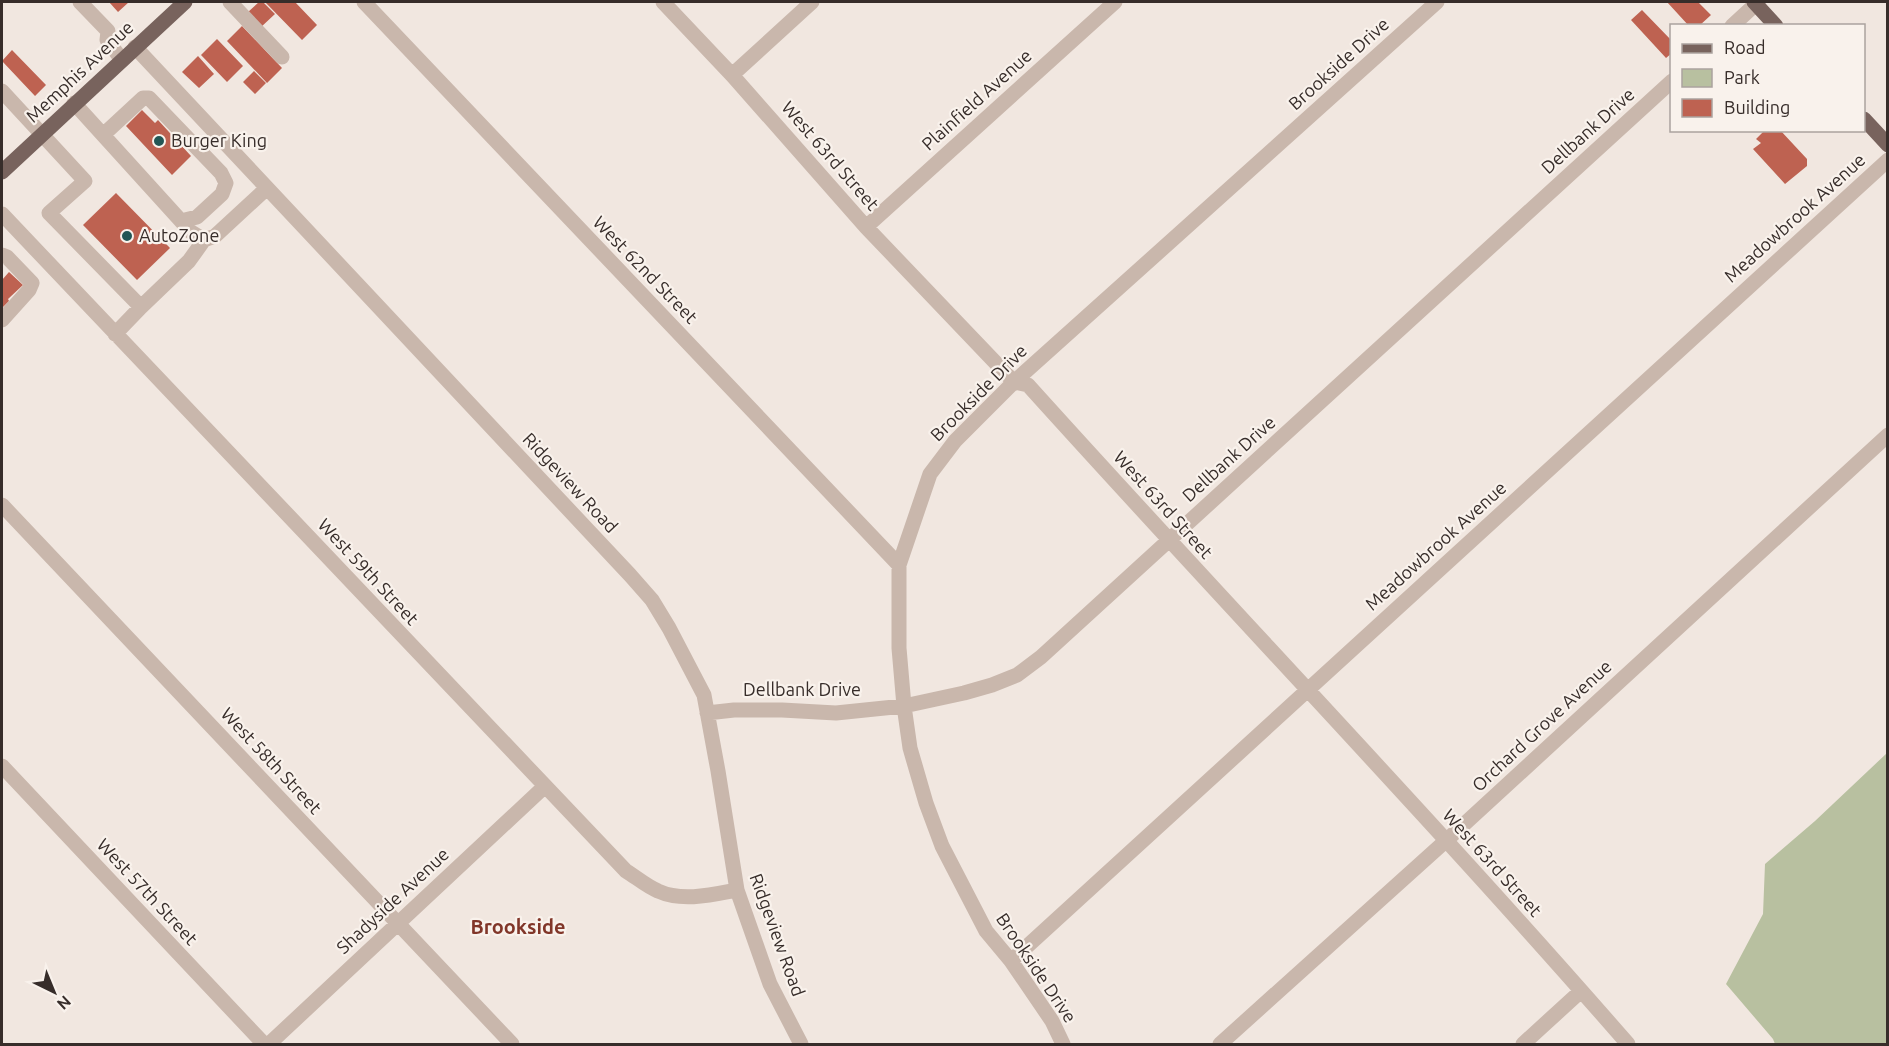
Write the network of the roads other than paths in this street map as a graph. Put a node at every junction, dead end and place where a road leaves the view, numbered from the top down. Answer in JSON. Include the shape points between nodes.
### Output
{"nodes":[{"id":1,"x":80,"y":2,"type":"edge"},
{"id":2,"x":185,"y":2,"type":"edge"},
{"id":3,"x":230,"y":2,"type":"edge"},
{"id":4,"x":364,"y":2,"type":"edge"},
{"id":5,"x":663,"y":2,"type":"edge"},
{"id":6,"x":812,"y":2,"type":"edge"},
{"id":7,"x":1115,"y":2,"type":"edge"},
{"id":8,"x":1437,"y":2,"type":"edge"},
{"id":9,"x":1756,"y":2,"type":"edge"},
{"id":10,"x":1734,"y":24,"type":"edge"},
{"id":11,"x":1774,"y":24,"type":"edge"},
{"id":12,"x":135,"y":47,"type":"junction"},
{"id":13,"x":282,"y":57,"type":"dead end"},
{"id":14,"x":122,"y":60,"type":"junction"},
{"id":15,"x":732,"y":75,"type":"junction"},
{"id":16,"x":1670,"y":82,"type":"edge"},
{"id":17,"x":2,"y":91,"type":"edge"},
{"id":18,"x":74,"y":104,"type":"junction"},
{"id":19,"x":1865,"y":121,"type":"edge"},
{"id":20,"x":42,"y":133,"type":"junction"},
{"id":21,"x":103,"y":135,"type":"junction"},
{"id":22,"x":1887,"y":145,"type":"edge"},
{"id":23,"x":1887,"y":160,"type":"edge"},
{"id":24,"x":2,"y":172,"type":"edge"},
{"id":25,"x":267,"y":188,"type":"junction"},
{"id":26,"x":2,"y":214,"type":"edge"},
{"id":27,"x":181,"y":221,"type":"junction"},
{"id":28,"x":866,"y":227,"type":"junction"},
{"id":29,"x":204,"y":240,"type":"junction"},
{"id":30,"x":2,"y":255,"type":"edge"},
{"id":31,"x":141,"y":307,"type":"junction"},
{"id":32,"x":2,"y":320,"type":"edge"},
{"id":33,"x":115,"y":334,"type":"junction"},
{"id":34,"x":1014,"y":382,"type":"junction"},
{"id":35,"x":1887,"y":435,"type":"edge"},
{"id":36,"x":2,"y":505,"type":"edge"},
{"id":37,"x":1169,"y":541,"type":"junction"},
{"id":38,"x":899,"y":565,"type":"junction"},
{"id":39,"x":1307,"y":691,"type":"junction"},
{"id":40,"x":904,"y":706,"type":"junction"},
{"id":41,"x":707,"y":713,"type":"junction"},
{"id":42,"x":2,"y":766,"type":"edge"},
{"id":43,"x":544,"y":787,"type":"junction"},
{"id":44,"x":1446,"y":840,"type":"junction"},
{"id":45,"x":736,"y":890,"type":"junction"},
{"id":46,"x":398,"y":923,"type":"junction"},
{"id":47,"x":1011,"y":962,"type":"junction"},
{"id":48,"x":1581,"y":991,"type":"junction"},
{"id":49,"x":264,"y":1044,"type":"edge"},
{"id":50,"x":269,"y":1044,"type":"edge"},
{"id":51,"x":512,"y":1044,"type":"edge"},
{"id":52,"x":801,"y":1044,"type":"edge"},
{"id":53,"x":1063,"y":1044,"type":"edge"},
{"id":54,"x":1220,"y":1044,"type":"edge"},
{"id":55,"x":1523,"y":1044,"type":"edge"},
{"id":56,"x":1628,"y":1044,"type":"edge"}],
"edges":[{"from":1,"to":14,"type":"street","via":[[108,31],[106,40]]},
{"from":2,"to":12,"type":"main road","name":"Memphis Avenue"},
{"from":3,"to":13,"type":"street"},
{"from":4,"to":38,"type":"street","name":"West 62nd Street"},
{"from":5,"to":15,"type":"street","name":"West 63rd Street"},
{"from":6,"to":15,"type":"street"},
{"from":7,"to":28,"type":"street","name":"Plainfield Avenue"},
{"from":8,"to":34,"type":"street","name":"Brookside Drive"},
{"from":9,"to":10,"type":"street"},
{"from":9,"to":11,"type":"main road"},
{"from":12,"to":14,"type":"main road","name":"Memphis Avenue"},
{"from":12,"to":25,"type":"street","name":"Ridgeview Road"},
{"from":14,"to":18,"type":"main road","name":"Memphis Avenue"},
{"from":15,"to":28,"type":"street","name":"West 63rd Street"},
{"from":16,"to":37,"type":"street","name":"Dellbank Drive"},
{"from":17,"to":20,"type":"street"},
{"from":18,"to":20,"type":"main road","name":"Memphis Avenue"},
{"from":18,"to":21,"type":"street"},
{"from":19,"to":22,"type":"main road"},
{"from":20,"to":24,"type":"main road","name":"Memphis Avenue"},
{"from":20,"to":31,"type":"street","via":[[85,181],[49,213]]},
{"from":21,"to":27,"type":"street"},
{"from":21,"to":27,"type":"street","via":[[143,98],[149,98],[221,174],[226,183],[222,194],[197,217]]},
{"from":23,"to":39,"type":"street","name":"Meadowbrook Avenue"},
{"from":25,"to":29,"type":"street","via":[[215,236]]},
{"from":25,"to":41,"type":"street","name":"Ridgeview Road","via":[[637,583],[669,628],[704,695]]},
{"from":26,"to":33,"type":"street","name":"West 59th Street"},
{"from":27,"to":29,"type":"street"},
{"from":28,"to":34,"type":"street","name":"West 63rd Street"},
{"from":29,"to":31,"type":"street","via":[[189,261]]},
{"from":30,"to":32,"type":"street","via":[[32,284]]},
{"from":31,"to":33,"type":"street"},
{"from":33,"to":43,"type":"street","name":"West 59th Street"},
{"from":34,"to":37,"type":"street","name":"West 63rd Street","via":[[1028,385]]},
{"from":34,"to":38,"type":"street","name":"Brookside Drive","via":[[955,441],[930,474]]},
{"from":35,"to":44,"type":"street","name":"Orchard Grove Avenue"},
{"from":36,"to":46,"type":"street","name":"West 58th Street"},
{"from":37,"to":39,"type":"street","name":"West 63rd Street"},
{"from":37,"to":40,"type":"street","name":"Dellbank Drive","via":[[1017,675],[964,693]]},
{"from":38,"to":40,"type":"street","name":"Brookside Drive"},
{"from":39,"to":44,"type":"street","name":"West 63rd Street"},
{"from":39,"to":47,"type":"street","name":"Meadowbrook Avenue"},
{"from":40,"to":41,"type":"street","name":"Dellbank Drive","via":[[836,713]]},
{"from":40,"to":47,"type":"street","name":"Brookside Drive","via":[[910,748],[942,846],[986,932]]},
{"from":41,"to":45,"type":"street","name":"Ridgeview Road"},
{"from":42,"to":49,"type":"street","name":"West 57th Street"},
{"from":43,"to":45,"type":"street","name":"West 59th Street","via":[[626,871],[658,891],[702,897]]},
{"from":43,"to":46,"type":"street","name":"Shadyside Avenue"},
{"from":44,"to":48,"type":"street","name":"West 63rd Street"},
{"from":44,"to":54,"type":"street","name":"Orchard Grove Avenue"},
{"from":45,"to":52,"type":"street","name":"Ridgeview Road","via":[[770,984]]},
{"from":46,"to":50,"type":"street","name":"Shadyside Avenue"},
{"from":46,"to":51,"type":"street","name":"West 58th Street"},
{"from":47,"to":53,"type":"street","name":"Brookside Drive","via":[[1052,1021]]},
{"from":48,"to":55,"type":"street"},
{"from":48,"to":56,"type":"street","name":"West 63rd Street"}]}
